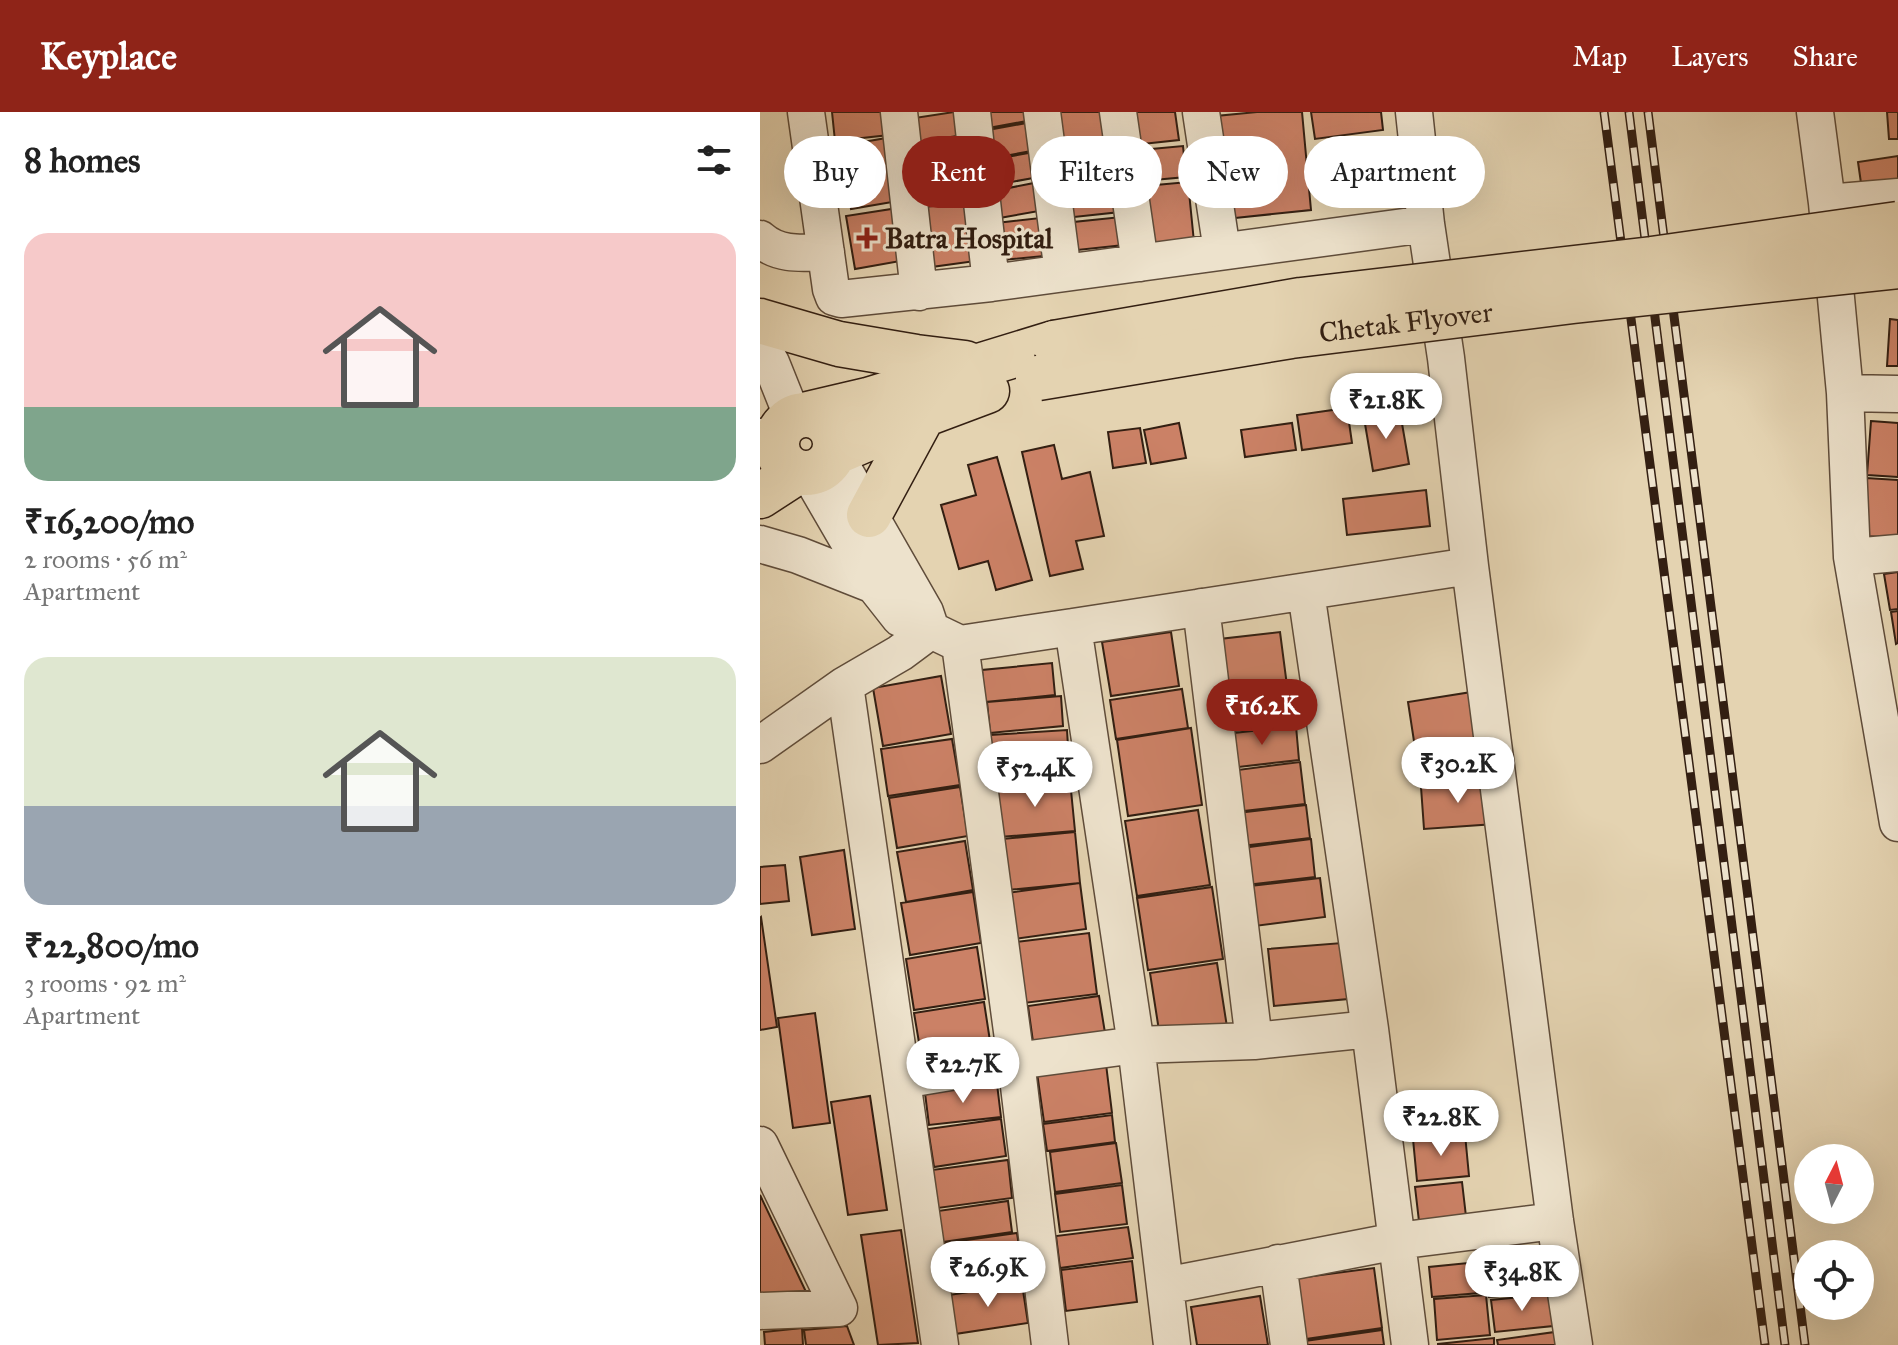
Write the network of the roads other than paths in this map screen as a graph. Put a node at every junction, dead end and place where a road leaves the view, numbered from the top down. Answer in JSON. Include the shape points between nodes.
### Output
{"nodes":[{"id":1,"x":806,"y":112,"type":"edge"},
{"id":2,"x":899,"y":112,"type":"edge"},
{"id":3,"x":972,"y":112,"type":"edge"},
{"id":4,"x":1042,"y":112,"type":"edge"},
{"id":5,"x":1118,"y":112,"type":"edge"},
{"id":6,"x":1201,"y":112,"type":"edge"},
{"id":7,"x":1414,"y":112,"type":"edge"},
{"id":8,"x":1815,"y":112,"type":"edge"},
{"id":9,"x":1898,"y":197,"type":"edge"},
{"id":10,"x":1827,"y":203,"type":"junction"},
{"id":11,"x":1426,"y":224,"type":"junction"},
{"id":12,"x":1898,"y":224,"type":"edge"},
{"id":13,"x":760,"y":239,"type":"edge"},
{"id":14,"x":1222,"y":251,"type":"junction"},
{"id":15,"x":826,"y":252,"type":"junction"},
{"id":16,"x":1140,"y":263,"type":"junction"},
{"id":17,"x":1898,"y":266,"type":"edge"},
{"id":18,"x":1063,"y":273,"type":"junction"},
{"id":19,"x":991,"y":283,"type":"junction"},
{"id":20,"x":919,"y":292,"type":"junction"},
{"id":21,"x":760,"y":321,"type":"edge"},
{"id":22,"x":760,"y":344,"type":"edge"},
{"id":23,"x":1046,"y":360,"type":"junction"},
{"id":24,"x":979,"y":365,"type":"junction"},
{"id":25,"x":1845,"y":393,"type":"junction"},
{"id":26,"x":1898,"y":394,"type":"edge"},
{"id":27,"x":923,"y":415,"type":"junction"},
{"id":28,"x":788,"y":437,"type":"edge"},
{"id":29,"x":760,"y":496,"type":"edge"},
{"id":30,"x":869,"y":515,"type":"junction"},
{"id":31,"x":760,"y":544,"type":"edge"},
{"id":32,"x":1898,"y":553,"type":"edge"},
{"id":33,"x":1852,"y":557,"type":"junction"},
{"id":34,"x":1470,"y":566,"type":"junction"},
{"id":35,"x":874,"y":585,"type":"junction"},
{"id":36,"x":1306,"y":592,"type":"junction"},
{"id":37,"x":1201,"y":607,"type":"junction"},
{"id":38,"x":1073,"y":627,"type":"junction"},
{"id":39,"x":946,"y":637,"type":"junction"},
{"id":40,"x":845,"y":685,"type":"junction"},
{"id":41,"x":760,"y":745,"type":"edge"},
{"id":42,"x":1898,"y":823,"type":"edge"},
{"id":43,"x":1370,"y":1029,"type":"junction"},
{"id":44,"x":1254,"y":1041,"type":"junction"},
{"id":45,"x":1136,"y":1045,"type":"junction"},
{"id":46,"x":1016,"y":1061,"type":"junction"},
{"id":47,"x":902,"y":1080,"type":"junction"},
{"id":48,"x":760,"y":1145,"type":"edge"},
{"id":49,"x":1555,"y":1221,"type":"junction"},
{"id":50,"x":1397,"y":1241,"type":"junction"},
{"id":51,"x":1278,"y":1263,"type":"junction"},
{"id":52,"x":1165,"y":1286,"type":"junction"},
{"id":53,"x":760,"y":1311,"type":"edge"},
{"id":54,"x":940,"y":1345,"type":"edge"},
{"id":55,"x":1050,"y":1345,"type":"edge"},
{"id":56,"x":1172,"y":1345,"type":"edge"},
{"id":57,"x":1289,"y":1345,"type":"edge"},
{"id":58,"x":1410,"y":1345,"type":"edge"},
{"id":59,"x":1574,"y":1345,"type":"edge"}],
"edges":[{"from":1,"to":15,"type":"street"},
{"from":2,"to":20,"type":"street"},
{"from":3,"to":19,"type":"street"},
{"from":4,"to":18,"type":"street"},
{"from":5,"to":16,"type":"street"},
{"from":6,"to":14,"type":"street"},
{"from":7,"to":11,"type":"street"},
{"from":8,"to":10,"type":"street"},
{"from":9,"to":10,"type":"street"},
{"from":10,"to":25,"type":"street"},
{"from":11,"to":14,"type":"street"},
{"from":11,"to":34,"type":"street"},
{"from":12,"to":23,"type":"main road","name":"Chetak Flyover","bridge":true,"via":[[1301,300]]},
{"from":13,"to":15,"type":"street","via":[[790,253]]},
{"from":14,"to":16,"type":"street"},
{"from":15,"to":20,"type":"street","via":[[834,297]]},
{"from":16,"to":18,"type":"street"},
{"from":17,"to":23,"type":"main road","name":"Chetak Flyover","bridge":true},
{"from":18,"to":19,"type":"street"},
{"from":19,"to":20,"type":"street"},
{"from":21,"to":24,"type":"main road","via":[[839,344]]},
{"from":22,"to":28,"type":"street","via":[[771,363]]},
{"from":23,"to":24,"type":"main road","name":"Chetak Flyover"},
{"from":23,"to":27,"type":"main road","name":"Chetak Flyover","via":[[1011,382]]},
{"from":24,"to":28,"type":"main road","name":"Chetak Flyover","via":[[868,400]]},
{"from":25,"to":26,"type":"street"},
{"from":25,"to":33,"type":"street"},
{"from":27,"to":28,"type":"main road","name":"Chetak Flyover"},
{"from":27,"to":30,"type":"main road"},
{"from":28,"to":29,"type":"main road"},
{"from":28,"to":30,"type":"street"},
{"from":28,"to":35,"type":"street"},
{"from":30,"to":39,"type":"street","via":[[925,612]]},
{"from":31,"to":35,"type":"street"},
{"from":32,"to":33,"type":"street"},
{"from":33,"to":42,"type":"street"},
{"from":34,"to":36,"type":"street"},
{"from":34,"to":49,"type":"street"},
{"from":35,"to":39,"type":"street","via":[[900,618]]},
{"from":36,"to":37,"type":"street"},
{"from":36,"to":43,"type":"street"},
{"from":37,"to":38,"type":"street"},
{"from":37,"to":44,"type":"street"},
{"from":38,"to":39,"type":"street"},
{"from":38,"to":45,"type":"street"},
{"from":39,"to":40,"type":"street","via":[[900,653]]},
{"from":39,"to":46,"type":"street"},
{"from":40,"to":41,"type":"street"},
{"from":40,"to":47,"type":"street"},
{"from":43,"to":44,"type":"street"},
{"from":43,"to":50,"type":"street"},
{"from":44,"to":45,"type":"street"},
{"from":45,"to":46,"type":"street"},
{"from":45,"to":52,"type":"street"},
{"from":46,"to":47,"type":"street"},
{"from":46,"to":55,"type":"street"},
{"from":47,"to":54,"type":"street"},
{"from":48,"to":53,"type":"street","via":[[839,1308]]},
{"from":49,"to":50,"type":"street"},
{"from":49,"to":59,"type":"street"},
{"from":50,"to":51,"type":"street"},
{"from":50,"to":58,"type":"street"},
{"from":51,"to":52,"type":"street"},
{"from":51,"to":57,"type":"street"},
{"from":52,"to":56,"type":"street"}]}
